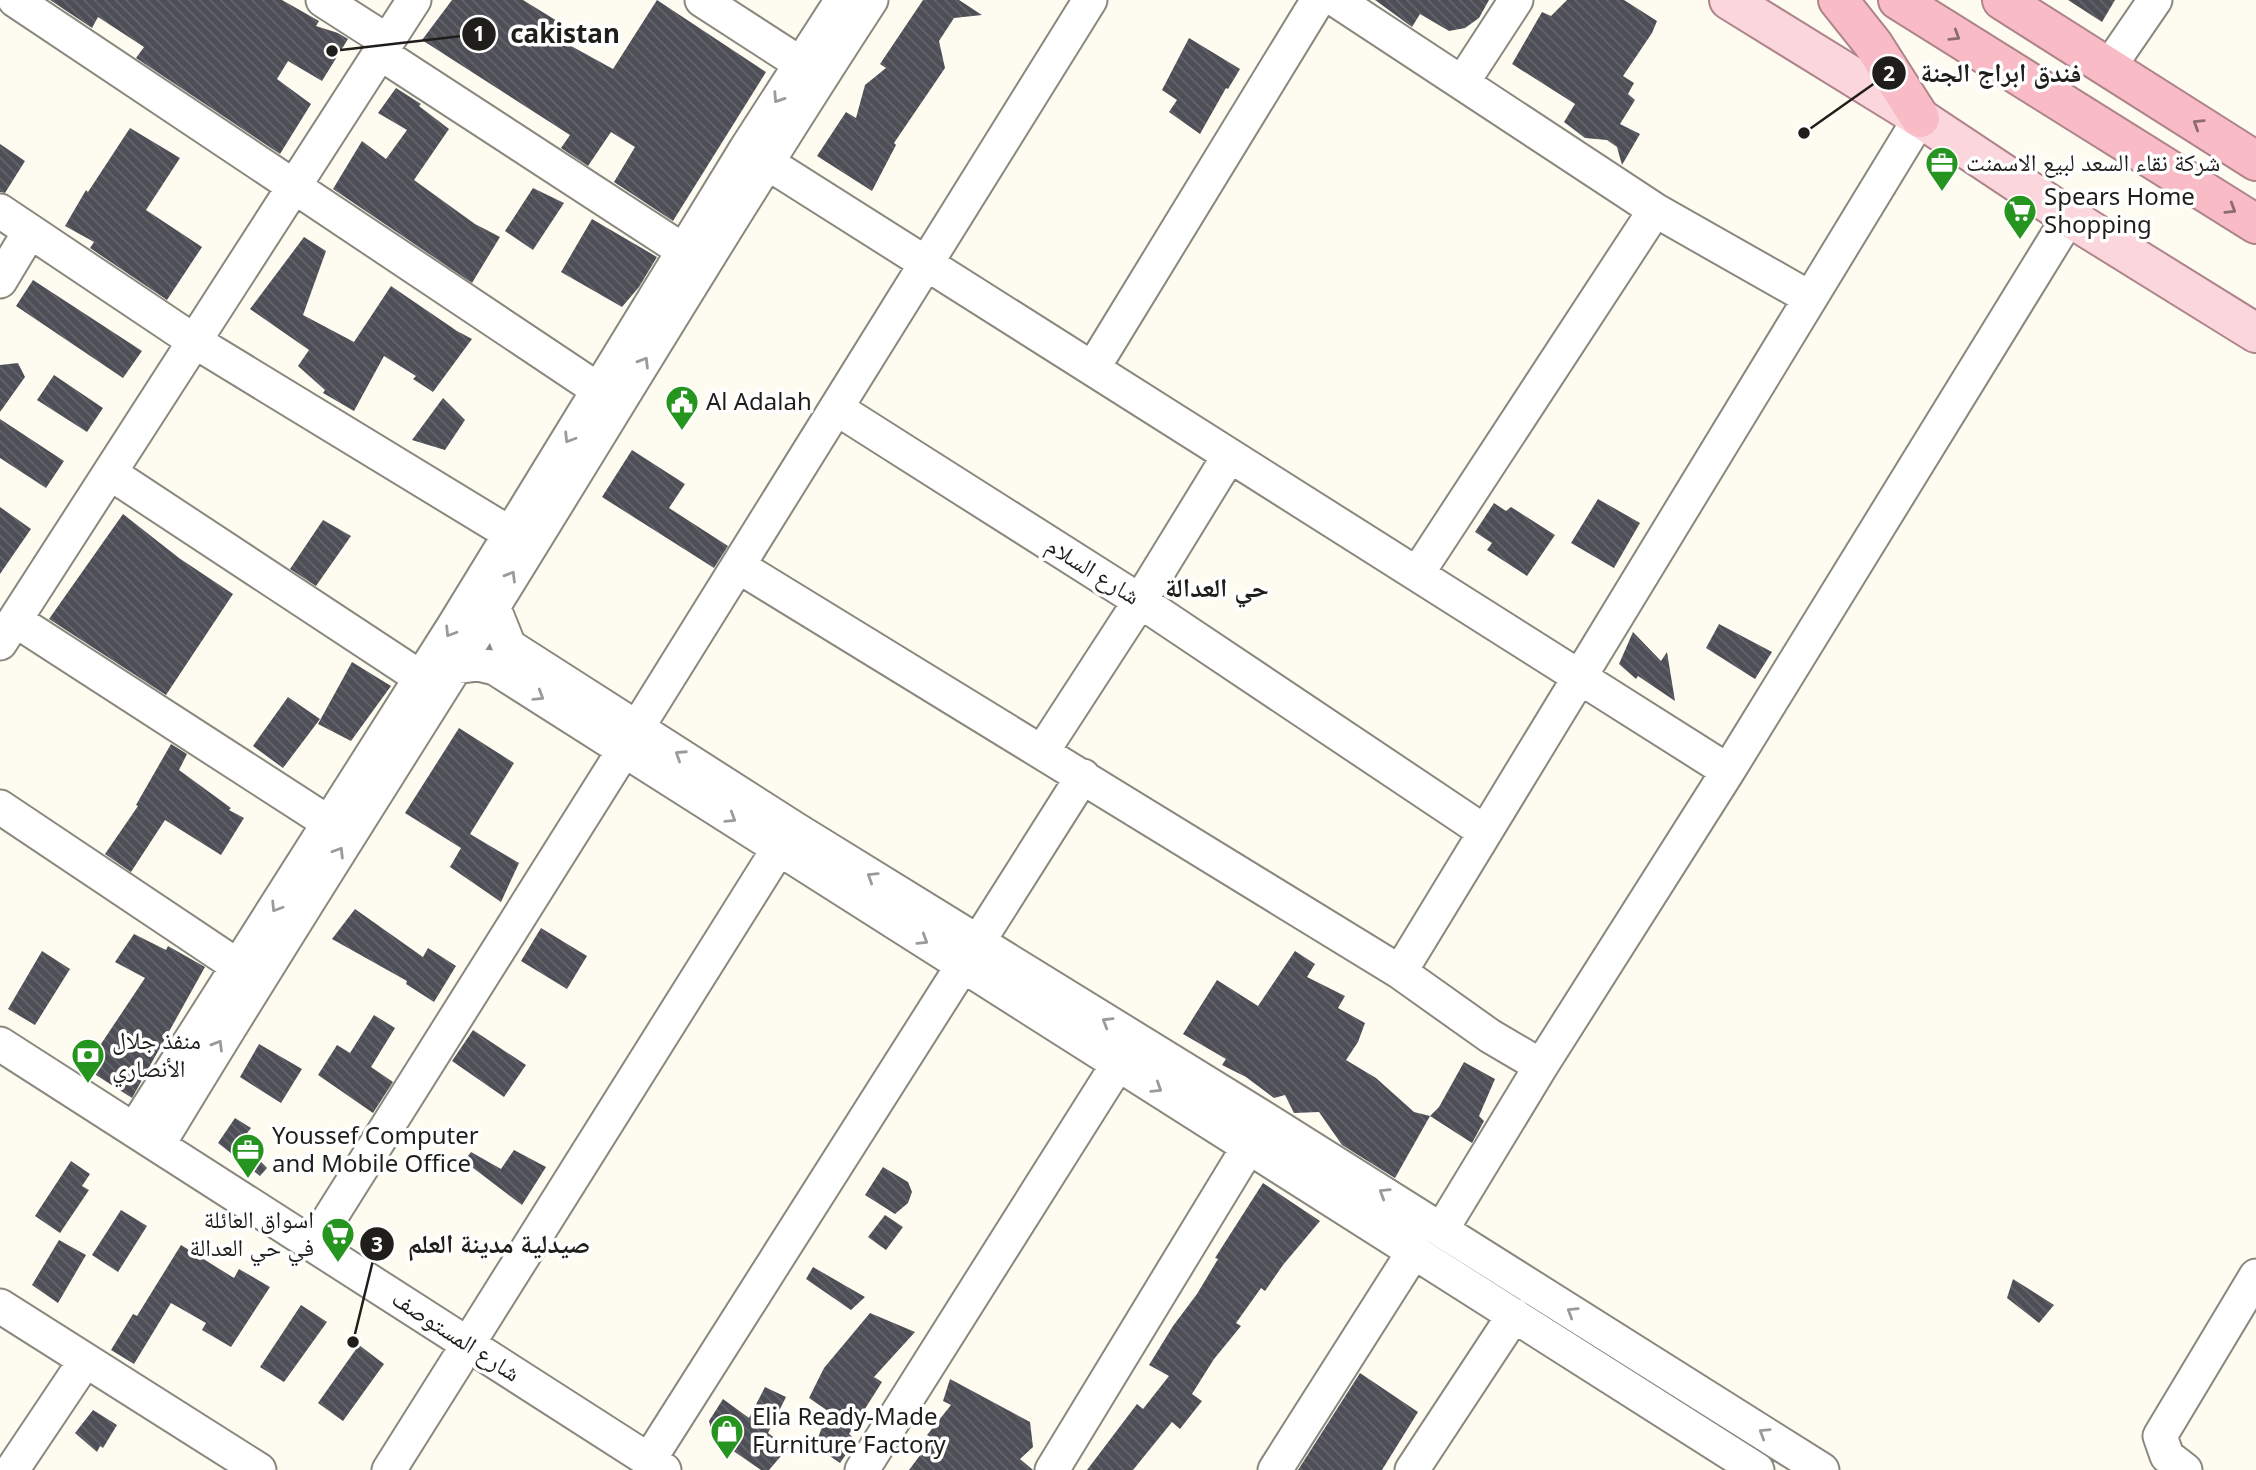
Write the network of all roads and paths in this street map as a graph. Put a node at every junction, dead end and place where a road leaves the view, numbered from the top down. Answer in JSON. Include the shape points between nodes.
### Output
{"nodes":[{"id":1,"x":15,"y":0,"type":"edge"},
{"id":2,"x":323,"y":0,"type":"edge"},
{"id":3,"x":414,"y":0,"type":"edge"},
{"id":4,"x":702,"y":0,"type":"edge"},
{"id":5,"x":842,"y":0,"type":"edge"},
{"id":6,"x":870,"y":0,"type":"edge"},
{"id":7,"x":1090,"y":0,"type":"edge"},
{"id":8,"x":1318,"y":0,"type":"edge"},
{"id":9,"x":1336,"y":0,"type":"edge"},
{"id":10,"x":1516,"y":0,"type":"edge"},
{"id":11,"x":1729,"y":0,"type":"edge"},
{"id":12,"x":1838,"y":0,"type":"edge"},
{"id":13,"x":1898,"y":0,"type":"edge"},
{"id":14,"x":2003,"y":0,"type":"edge"},
{"id":15,"x":2155,"y":0,"type":"edge"},
{"id":16,"x":384,"y":47,"type":"junction"},
{"id":17,"x":801,"y":64,"type":"junction"},
{"id":18,"x":2109,"y":68,"type":"junction"},
{"id":19,"x":1462,"y":83,"type":"junction"},
{"id":20,"x":1920,"y":118,"type":"junction"},
{"id":21,"x":2256,"y":161,"type":"edge"},
{"id":22,"x":766,"y":162,"type":"junction"},
{"id":23,"x":294,"y":187,"type":"junction"},
{"id":24,"x":1655,"y":210,"type":"junction"},
{"id":25,"x":0,"y":211,"type":"edge"},
{"id":26,"x":2069,"y":217,"type":"junction"},
{"id":27,"x":2256,"y":224,"type":"edge"},
{"id":28,"x":30,"y":231,"type":"junction"},
{"id":29,"x":684,"y":251,"type":"junction"},
{"id":30,"x":926,"y":263,"type":"junction"},
{"id":31,"x":0,"y":281,"type":"edge"},
{"id":32,"x":1810,"y":298,"type":"junction"},
{"id":33,"x":2256,"y":332,"type":"edge"},
{"id":34,"x":194,"y":341,"type":"junction"},
{"id":35,"x":1093,"y":369,"type":"junction"},
{"id":36,"x":609,"y":397,"type":"junction"},
{"id":37,"x":836,"y":408,"type":"junction"},
{"id":38,"x":1230,"y":456,"type":"junction"},
{"id":39,"x":110,"y":473,"type":"junction"},
{"id":40,"x":509,"y":533,"type":"junction"},
{"id":41,"x":738,"y":566,"type":"junction"},
{"id":42,"x":1417,"y":574,"type":"junction"},
{"id":43,"x":1140,"y":601,"type":"junction"},
{"id":44,"x":494,"y":606,"type":"junction"},
{"id":45,"x":7,"y":632,"type":"edge"},
{"id":46,"x":502,"y":657,"type":"junction"},
{"id":47,"x":455,"y":667,"type":"junction"},
{"id":48,"x":421,"y":677,"type":"junction"},
{"id":49,"x":1580,"y":677,"type":"junction"},
{"id":50,"x":630,"y":739,"type":"junction"},
{"id":51,"x":1042,"y":752,"type":"junction"},
{"id":52,"x":1728,"y":771,"type":"junction"},
{"id":53,"x":1083,"y":776,"type":"junction"},
{"id":54,"x":0,"y":807,"type":"edge"},
{"id":55,"x":329,"y":823,"type":"junction"},
{"id":56,"x":1485,"y":832,"type":"junction"},
{"id":57,"x":779,"y":848,"type":"junction"},
{"id":58,"x":970,"y":953,"type":"junction"},
{"id":59,"x":1400,"y":972,"type":"junction"},
{"id":60,"x":248,"y":973,"type":"junction"},
{"id":61,"x":0,"y":1044,"type":"edge"},
{"id":62,"x":1118,"y":1063,"type":"junction"},
{"id":63,"x":1541,"y":1066,"type":"junction"},
{"id":64,"x":0,"y":1070,"type":"edge"},
{"id":65,"x":1257,"y":1133,"type":"junction"},
{"id":66,"x":146,"y":1138,"type":"junction"},
{"id":67,"x":1442,"y":1229,"type":"junction"},
{"id":68,"x":313,"y":1245,"type":"junction"},
{"id":69,"x":1414,"y":1251,"type":"junction"},
{"id":70,"x":2256,"y":1276,"type":"edge"},
{"id":71,"x":356,"y":1284,"type":"junction"},
{"id":72,"x":0,"y":1306,"type":"edge"},
{"id":73,"x":1514,"y":1315,"type":"junction"},
{"id":74,"x":463,"y":1353,"type":"junction"},
{"id":75,"x":85,"y":1361,"type":"junction"},
{"id":76,"x":646,"y":1467,"type":"edge"},
{"id":77,"x":12,"y":1470,"type":"edge"},
{"id":78,"x":259,"y":1470,"type":"edge"},
{"id":79,"x":389,"y":1470,"type":"edge"},
{"id":80,"x":862,"y":1470,"type":"edge"},
{"id":81,"x":1052,"y":1470,"type":"edge"},
{"id":82,"x":1275,"y":1470,"type":"edge"},
{"id":83,"x":1412,"y":1470,"type":"edge"},
{"id":84,"x":1757,"y":1470,"type":"edge"},
{"id":85,"x":1822,"y":1470,"type":"edge"},
{"id":86,"x":2185,"y":1470,"type":"edge"}],
"edges":[{"from":1,"to":23,"type":"street"},
{"from":2,"to":16,"type":"street"},
{"from":3,"to":16,"type":"street"},
{"from":4,"to":17,"type":"street"},
{"from":5,"to":17,"type":"street"},
{"from":6,"to":22,"type":"street"},
{"from":7,"to":30,"type":"street"},
{"from":8,"to":35,"type":"street"},
{"from":9,"to":19,"type":"street"},
{"from":10,"to":19,"type":"street"},
{"from":11,"to":20,"type":"main road"},
{"from":12,"to":20,"type":"highway"},
{"from":13,"to":27,"type":"highway","one_way":true},
{"from":14,"to":18,"type":"highway"},
{"from":15,"to":18,"type":"street"},
{"from":16,"to":23,"type":"street"},
{"from":16,"to":29,"type":"street"},
{"from":17,"to":29,"type":"street","one_way":true},
{"from":21,"to":18,"type":"highway","one_way":true},
{"from":19,"to":24,"type":"street"},
{"from":20,"to":26,"type":"main road"},
{"from":20,"to":32,"type":"street"},
{"from":22,"to":30,"type":"street"},
{"from":36,"to":22,"type":"street","one_way":true},
{"from":23,"to":34,"type":"street"},
{"from":23,"to":36,"type":"street"},
{"from":24,"to":32,"type":"street"},
{"from":24,"to":42,"type":"street"},
{"from":25,"to":28,"type":"street"},
{"from":26,"to":33,"type":"main road"},
{"from":26,"to":52,"type":"street"},
{"from":28,"to":31,"type":"street"},
{"from":28,"to":34,"type":"street"},
{"from":29,"to":36,"type":"street"},
{"from":30,"to":35,"type":"street"},
{"from":30,"to":37,"type":"street"},
{"from":32,"to":49,"type":"street"},
{"from":34,"to":39,"type":"street"},
{"from":34,"to":40,"type":"street"},
{"from":35,"to":38,"type":"street"},
{"from":36,"to":40,"type":"street","one_way":true},
{"from":44,"to":36,"type":"street","one_way":true},
{"from":37,"to":41,"type":"street"},
{"from":37,"to":43,"type":"street","name":"شارع السلام"},
{"from":38,"to":42,"type":"street"},
{"from":38,"to":43,"type":"street"},
{"from":39,"to":45,"type":"street"},
{"from":39,"to":48,"type":"street"},
{"from":40,"to":48,"type":"street","one_way":true},
{"from":41,"to":50,"type":"street"},
{"from":41,"to":51,"type":"street"},
{"from":42,"to":49,"type":"street"},
{"from":43,"to":51,"type":"street"},
{"from":43,"to":56,"type":"street","name":"شارع السلام"},
{"from":44,"to":46,"type":"street"},
{"from":44,"to":47,"type":"street"},
{"from":45,"to":55,"type":"street"},
{"from":46,"to":47,"type":"street"},
{"from":46,"to":50,"type":"street"},
{"from":60,"to":47,"type":"street","one_way":true},
{"from":48,"to":55,"type":"street"},
{"from":49,"to":52,"type":"street"},
{"from":49,"to":56,"type":"street"},
{"from":50,"to":57,"type":"street","one_way":true},
{"from":58,"to":50,"type":"street","one_way":true},
{"from":50,"to":68,"type":"street"},
{"from":51,"to":53,"type":"street"},
{"from":52,"to":63,"type":"street"},
{"from":53,"to":58,"type":"street"},
{"from":53,"to":59,"type":"street"},
{"from":54,"to":60,"type":"street"},
{"from":55,"to":60,"type":"street","one_way":true},
{"from":56,"to":59,"type":"street"},
{"from":57,"to":58,"type":"street","one_way":true},
{"from":57,"to":74,"type":"street"},
{"from":58,"to":62,"type":"street"},
{"from":65,"to":58,"type":"street","one_way":true},
{"from":58,"to":76,"type":"street"},
{"from":59,"to":63,"type":"street"},
{"from":60,"to":66,"type":"street"},
{"from":61,"to":66,"type":"street","name":"شارع المستوصف"},
{"from":62,"to":65,"type":"street","one_way":true},
{"from":62,"to":80,"type":"street"},
{"from":63,"to":67,"type":"street"},
{"from":64,"to":71,"type":"street","name":"شارع المستوصف"},
{"from":67,"to":65,"type":"street","one_way":true},
{"from":65,"to":69,"type":"street"},
{"from":65,"to":81,"type":"street"},
{"from":66,"to":68,"type":"street","name":"شارع المستوصف"},
{"from":85,"to":67,"type":"street","one_way":true},
{"from":68,"to":71,"type":"street","name":"شارع المستوصف"},
{"from":69,"to":73,"type":"street"},
{"from":69,"to":82,"type":"street"},
{"from":70,"to":86,"type":"street","via":[[2160,1436],[2167,1457]]},
{"from":71,"to":74,"type":"street","name":"شارع المستوصف"},
{"from":72,"to":75,"type":"street"},
{"from":73,"to":83,"type":"street"},
{"from":73,"to":84,"type":"street"},
{"from":74,"to":76,"type":"street","name":"شارع المستوصف"},
{"from":74,"to":79,"type":"street"},
{"from":75,"to":77,"type":"street"},
{"from":75,"to":78,"type":"street"}]}
